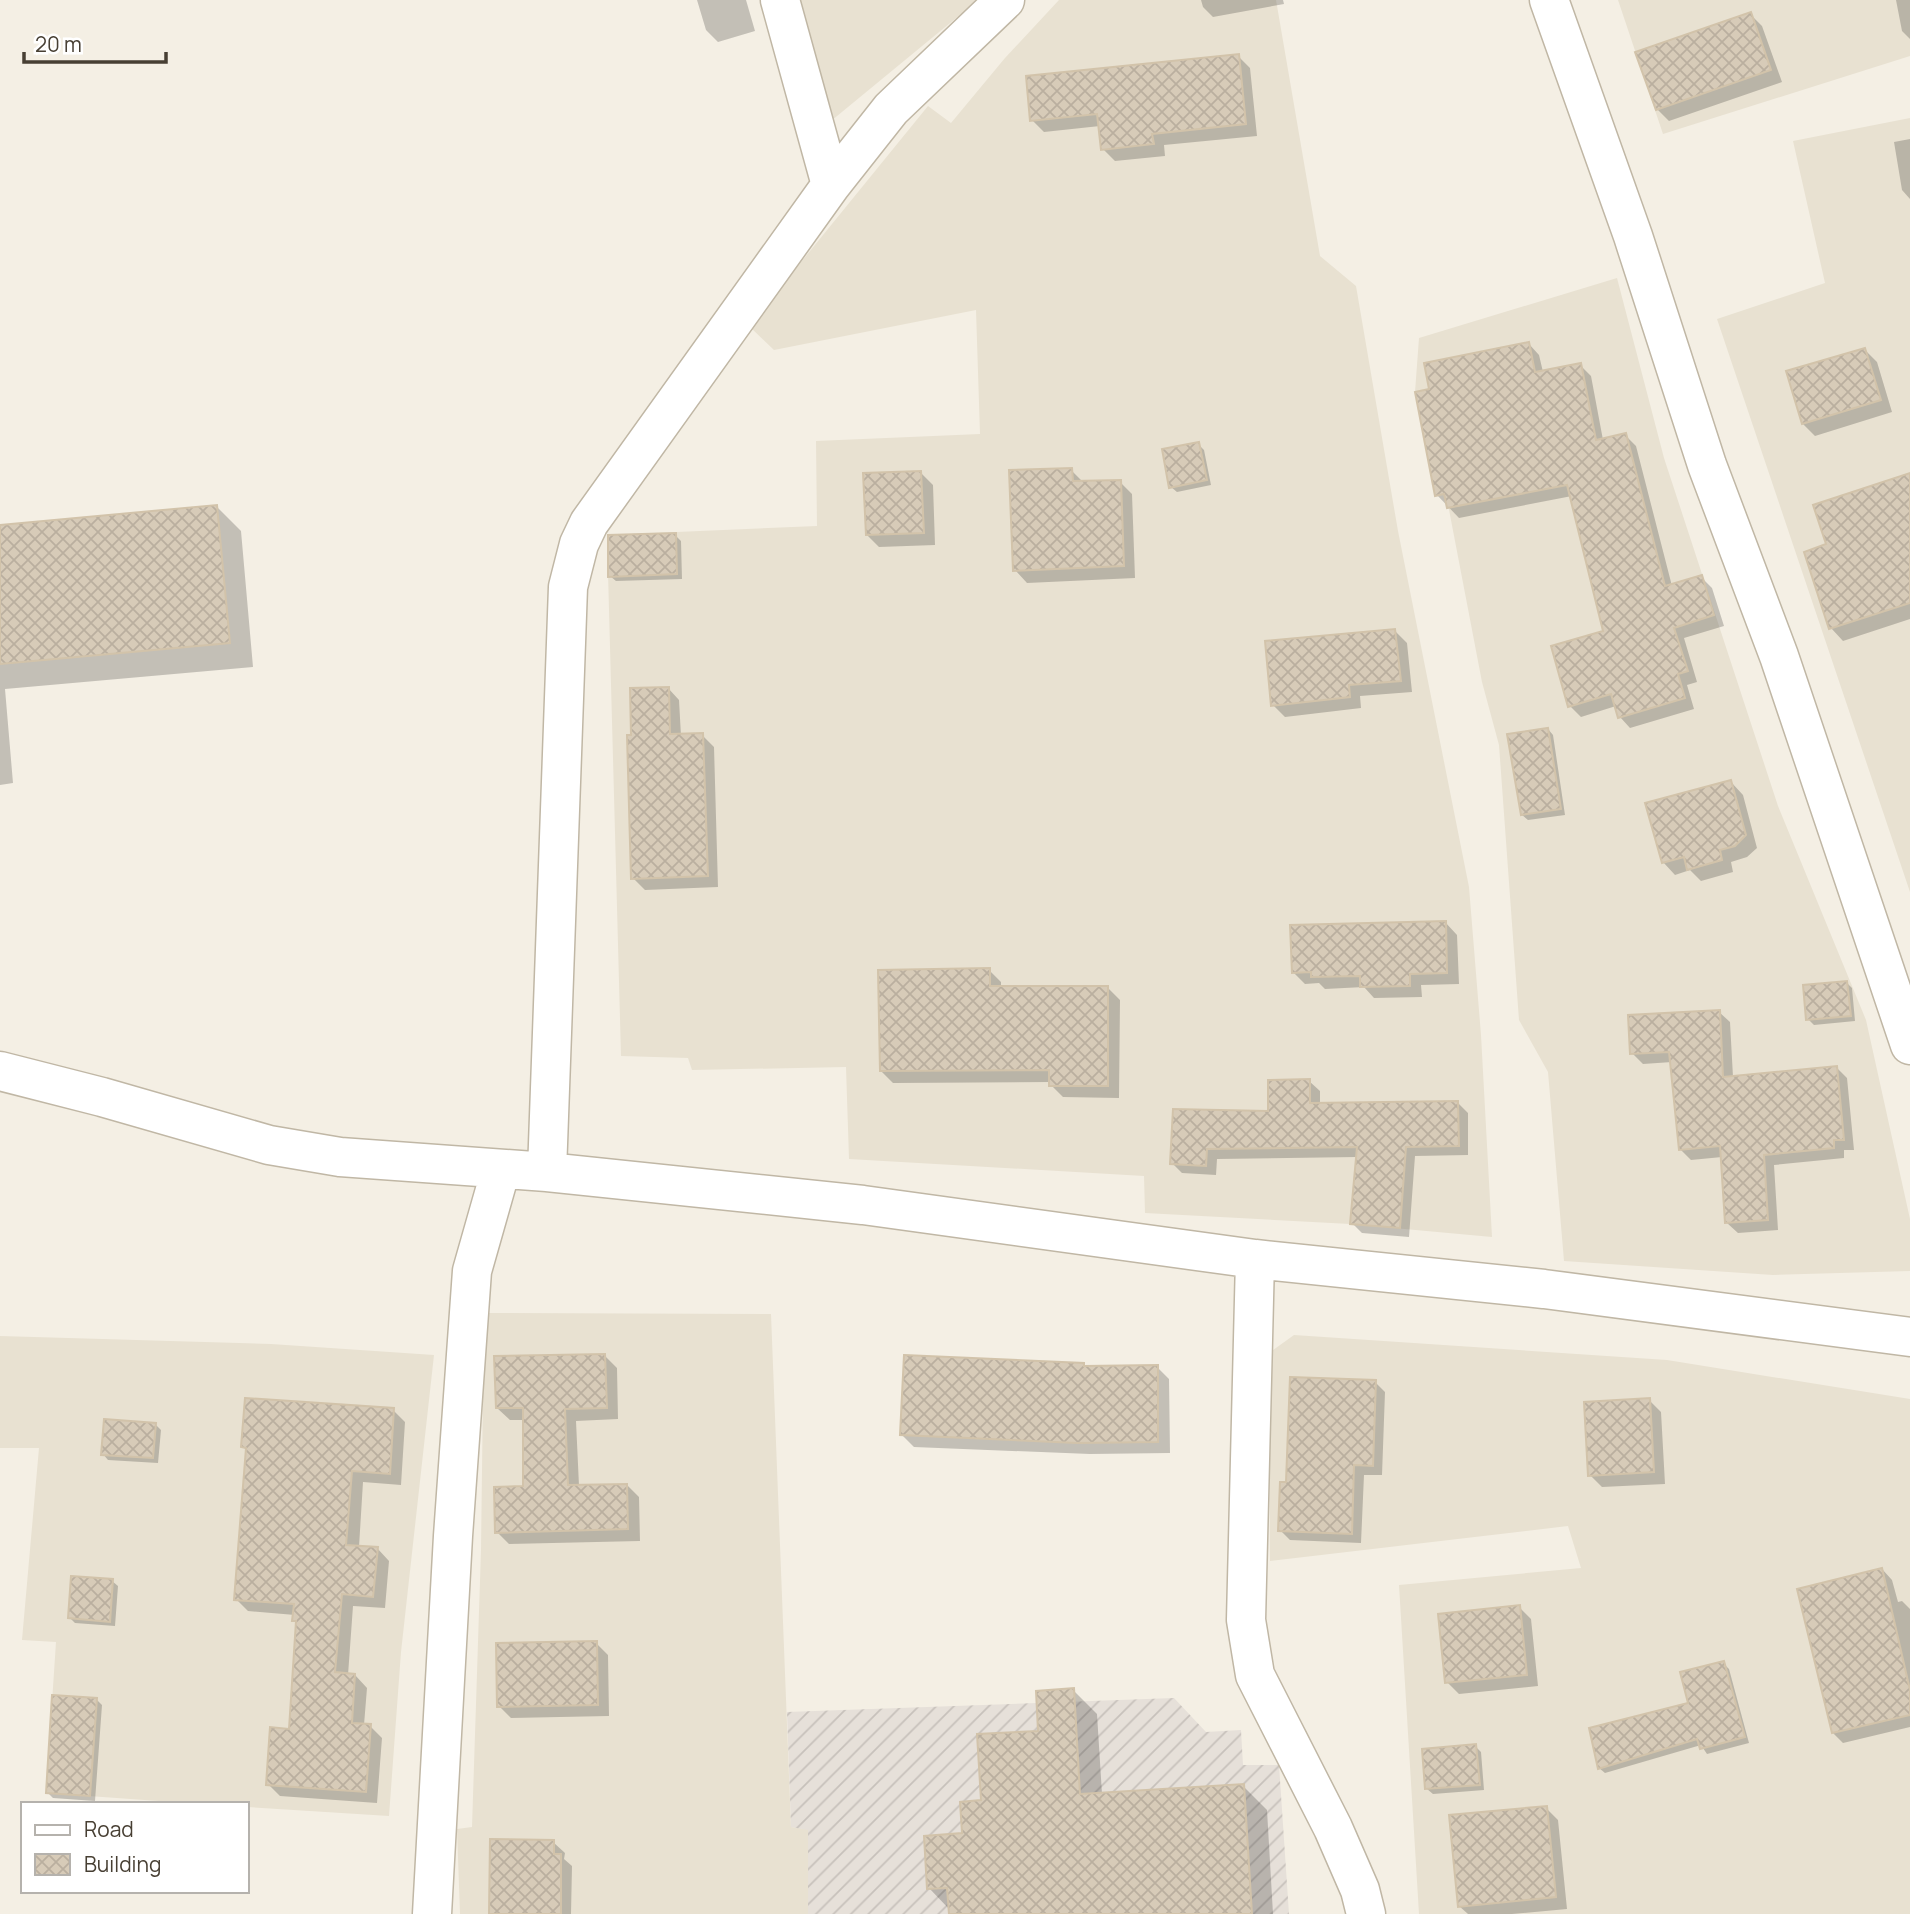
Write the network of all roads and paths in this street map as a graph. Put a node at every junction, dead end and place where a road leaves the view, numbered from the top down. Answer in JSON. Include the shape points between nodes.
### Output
{"nodes":[{"id":1,"x":780,"y":0,"type":"edge"},
{"id":2,"x":1005,"y":0,"type":"edge"},
{"id":3,"x":1549,"y":0,"type":"edge"},
{"id":4,"x":831,"y":185,"type":"junction"},
{"id":5,"x":1910,"y":1045,"type":"edge"},
{"id":6,"x":0,"y":1071,"type":"edge"},
{"id":7,"x":501,"y":1169,"type":"junction"},
{"id":8,"x":547,"y":1172,"type":"junction"},
{"id":9,"x":1255,"y":1259,"type":"junction"},
{"id":10,"x":1910,"y":1338,"type":"edge"},
{"id":11,"x":432,"y":1914,"type":"edge"},
{"id":12,"x":1366,"y":1914,"type":"edge"}],
"edges":[{"from":1,"to":4,"type":"street"},
{"from":2,"to":4,"type":"street","via":[[891,109]]},
{"from":3,"to":5,"type":"street"},
{"from":4,"to":8,"type":"street","via":[[589,523],[579,544],[568,587]]},
{"from":6,"to":7,"type":"street","via":[[269,1145],[340,1157]]},
{"from":7,"to":8,"type":"street"},
{"from":7,"to":11,"type":"street","via":[[472,1271]]},
{"from":8,"to":9,"type":"street","via":[[863,1205]]},
{"from":9,"to":10,"type":"street","via":[[1544,1289]]},
{"from":9,"to":12,"type":"street","via":[[1246,1620],[1255,1675],[1333,1828]]}]}
